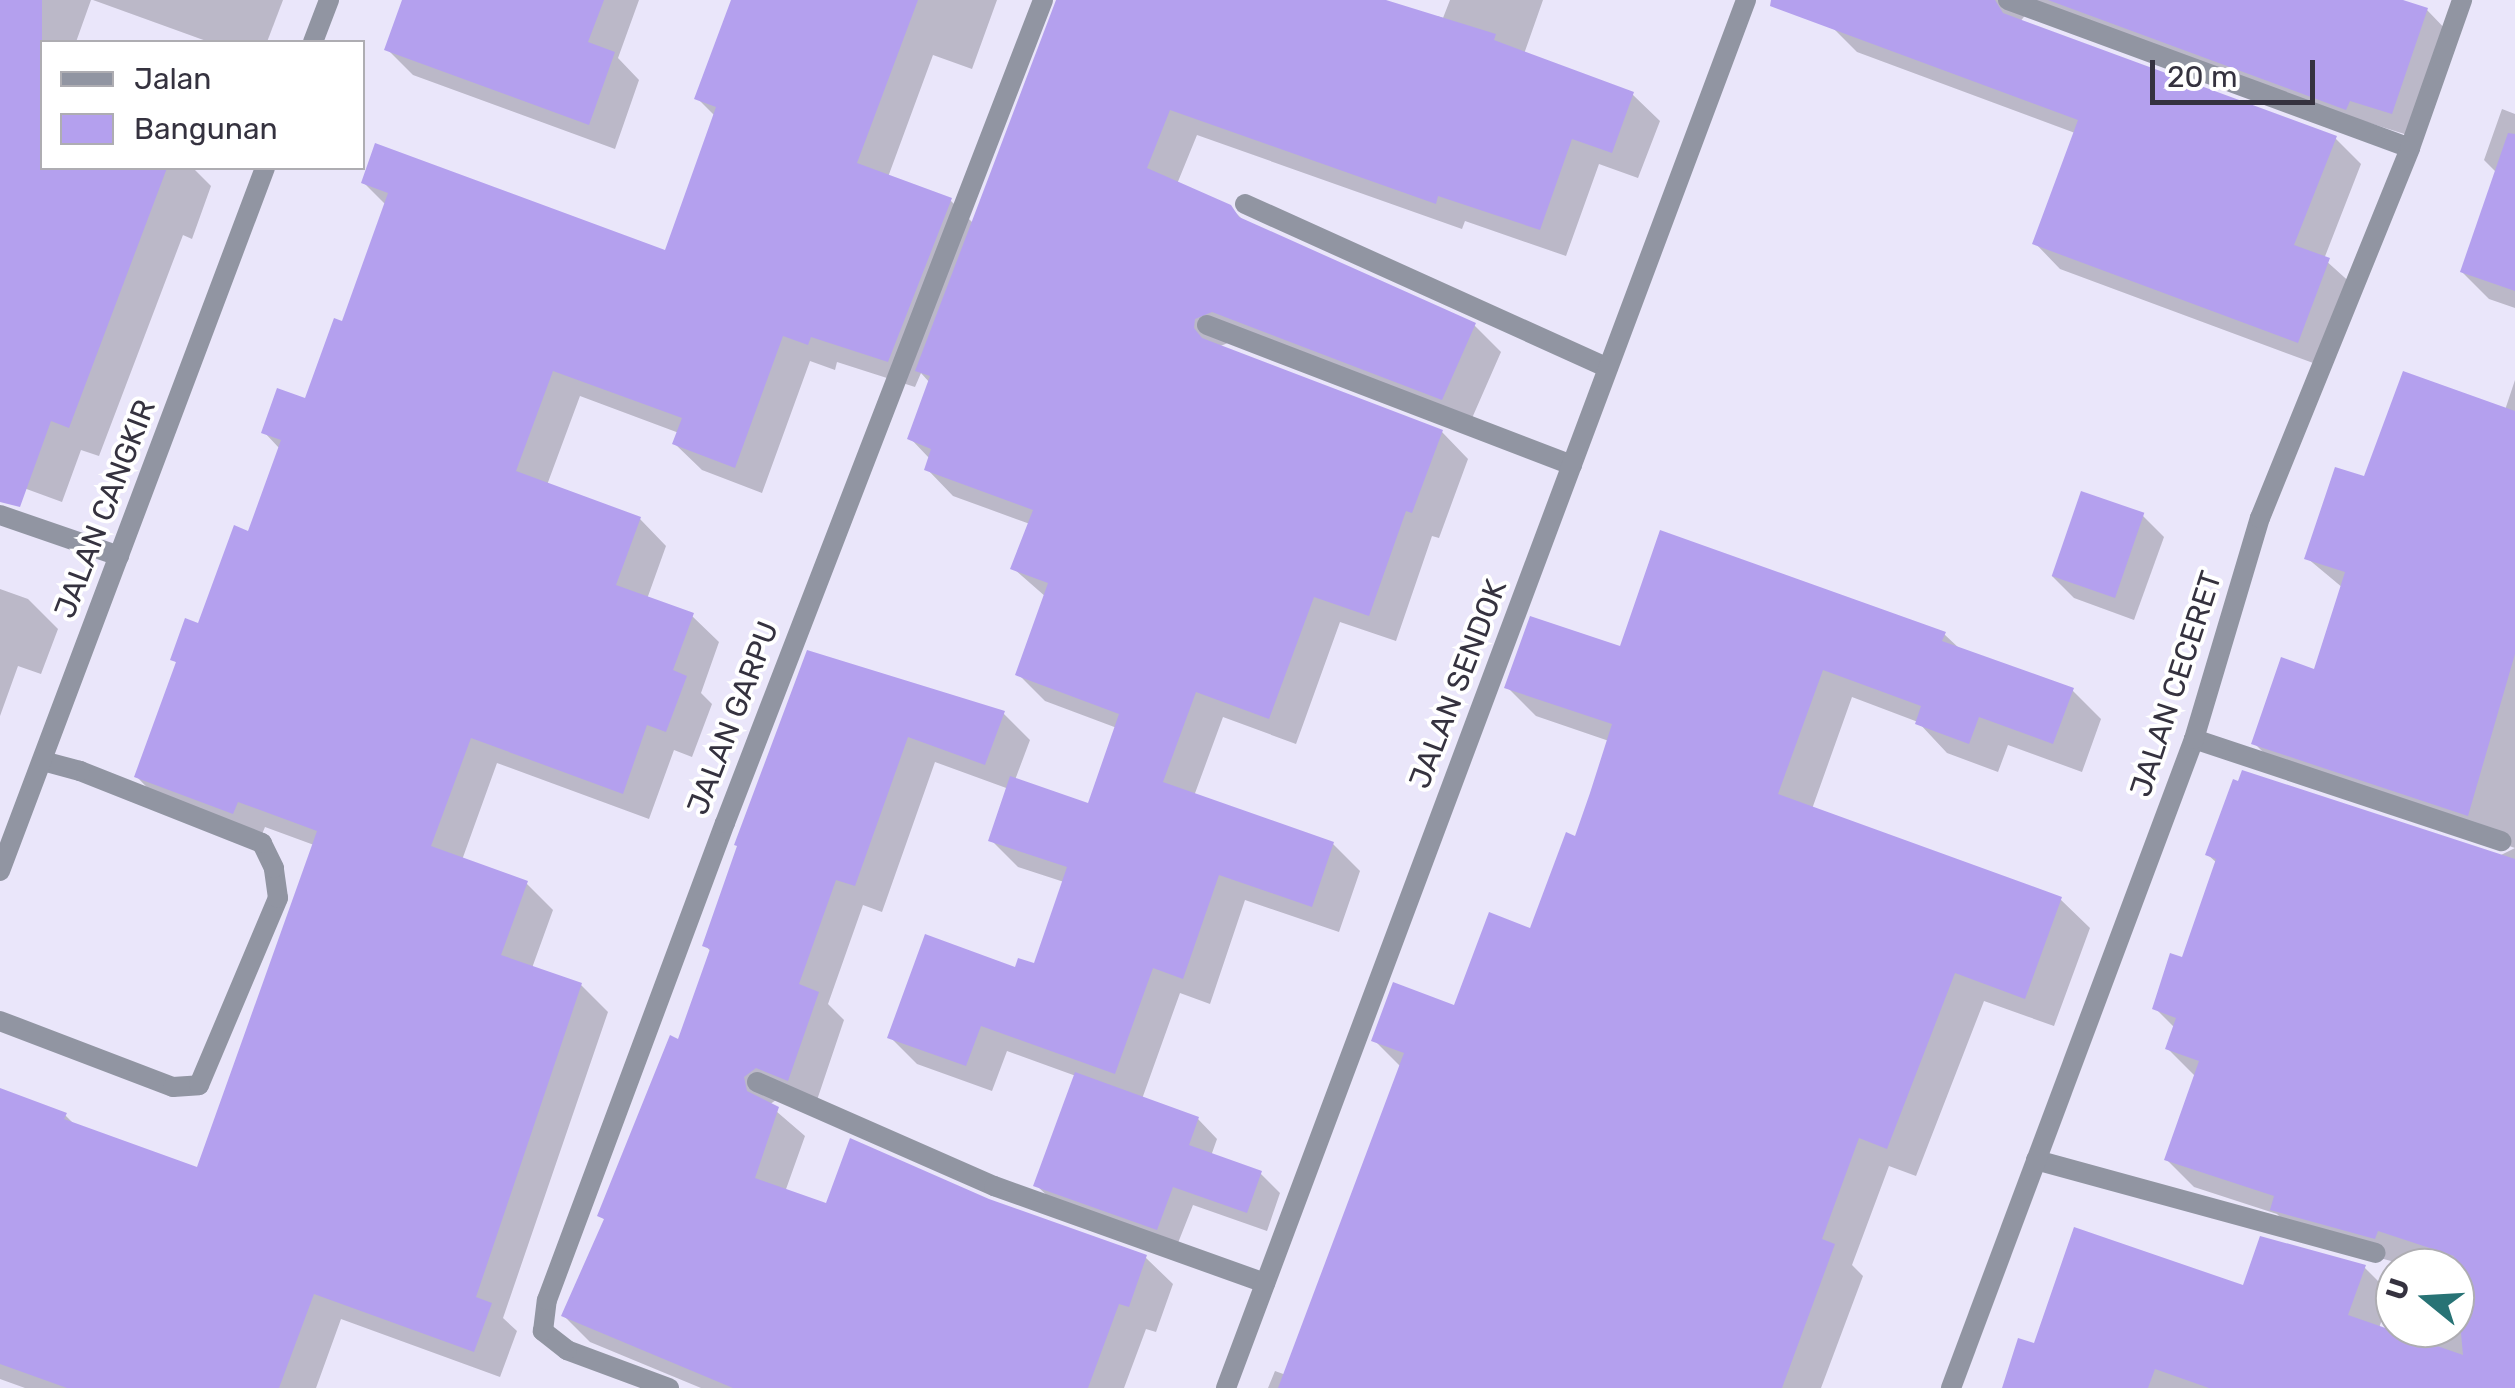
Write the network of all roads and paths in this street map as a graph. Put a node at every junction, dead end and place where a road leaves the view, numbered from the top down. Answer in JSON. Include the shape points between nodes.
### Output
{"nodes":[{"id":1,"x":328,"y":0,"type":"edge"},
{"id":2,"x":1043,"y":0,"type":"edge"},
{"id":3,"x":1746,"y":0,"type":"edge"},
{"id":4,"x":2008,"y":0,"type":"edge"},
{"id":5,"x":2462,"y":0,"type":"edge"},
{"id":6,"x":313,"y":40,"type":"edge"},
{"id":7,"x":2410,"y":148,"type":"junction"},
{"id":8,"x":264,"y":170,"type":"edge"},
{"id":9,"x":1245,"y":204,"type":"dead end"},
{"id":10,"x":1208,"y":325,"type":"dead end"},
{"id":11,"x":1608,"y":368,"type":"junction"},
{"id":12,"x":1572,"y":466,"type":"junction"},
{"id":13,"x":0,"y":515,"type":"edge"},
{"id":14,"x":119,"y":556,"type":"junction"},
{"id":15,"x":2194,"y":740,"type":"junction"},
{"id":16,"x":42,"y":761,"type":"junction"},
{"id":17,"x":2501,"y":841,"type":"dead end"},
{"id":18,"x":0,"y":871,"type":"edge"},
{"id":19,"x":0,"y":1021,"type":"edge"},
{"id":20,"x":757,"y":1082,"type":"dead end"},
{"id":21,"x":2036,"y":1160,"type":"junction"},
{"id":22,"x":2375,"y":1253,"type":"dead end"},
{"id":23,"x":1265,"y":1284,"type":"junction"},
{"id":24,"x":669,"y":1388,"type":"edge"},
{"id":25,"x":1226,"y":1388,"type":"edge"},
{"id":26,"x":1951,"y":1388,"type":"edge"}],
"edges":[{"from":1,"to":6,"type":"street"},
{"from":2,"to":24,"type":"street","name":"JALAN GARPU","via":[[547,1300],[542,1332],[567,1350]]},
{"from":3,"to":11,"type":"street","name":"JALAN SENDOK"},
{"from":4,"to":7,"type":"street"},
{"from":5,"to":7,"type":"street","name":"JALAN CECERET"},
{"from":7,"to":15,"type":"street","name":"JALAN CECERET","via":[[2260,518]]},
{"from":8,"to":14,"type":"street","name":"JALAN CANGKIR"},
{"from":9,"to":11,"type":"street"},
{"from":10,"to":12,"type":"street"},
{"from":11,"to":12,"type":"street","name":"JALAN SENDOK"},
{"from":12,"to":23,"type":"street","name":"JALAN SENDOK"},
{"from":13,"to":14,"type":"street"},
{"from":14,"to":16,"type":"street","name":"JALAN CANGKIR"},
{"from":15,"to":17,"type":"street"},
{"from":15,"to":21,"type":"street","name":"JALAN CECERET"},
{"from":16,"to":18,"type":"street","name":"JALAN CANGKIR"},
{"from":16,"to":19,"type":"street","via":[[262,843],[278,898],[199,1085],[174,1087]]},
{"from":20,"to":23,"type":"street","via":[[994,1186]]},
{"from":21,"to":22,"type":"street"},
{"from":21,"to":26,"type":"street","name":"JALAN CECERET"},
{"from":23,"to":25,"type":"street","name":"JALAN SENDOK"}]}
